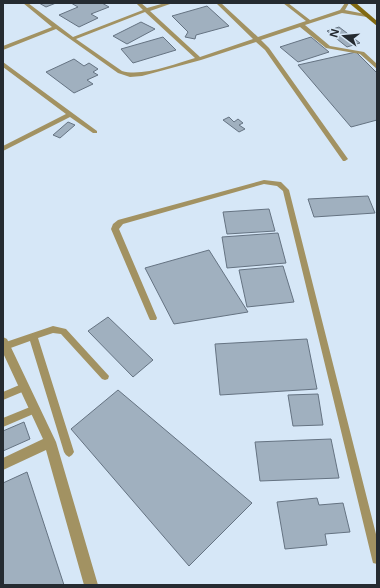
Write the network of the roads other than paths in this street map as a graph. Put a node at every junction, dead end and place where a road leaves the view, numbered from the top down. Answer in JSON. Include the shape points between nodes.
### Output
{"nodes":[{"id":1,"x":25,"y":3,"type":"edge"},
{"id":2,"x":138,"y":3,"type":"edge"},
{"id":3,"x":171,"y":3,"type":"edge"},
{"id":4,"x":218,"y":3,"type":"edge"},
{"id":5,"x":285,"y":3,"type":"edge"},
{"id":6,"x":346,"y":3,"type":"edge"},
{"id":7,"x":352,"y":3,"type":"edge"},
{"id":8,"x":146,"y":10,"type":"junction"},
{"id":9,"x":342,"y":11,"type":"junction"},
{"id":10,"x":367,"y":15,"type":"junction"},
{"id":11,"x":310,"y":22,"type":"junction"},
{"id":12,"x":377,"y":24,"type":"edge"},
{"id":13,"x":301,"y":25,"type":"junction"},
{"id":14,"x":56,"y":27,"type":"junction"},
{"id":15,"x":72,"y":39,"type":"junction"},
{"id":16,"x":256,"y":39,"type":"junction"},
{"id":17,"x":3,"y":48,"type":"edge"},
{"id":18,"x":199,"y":59,"type":"junction"},
{"id":19,"x":3,"y":64,"type":"edge"},
{"id":20,"x":377,"y":68,"type":"edge"},
{"id":21,"x":71,"y":114,"type":"junction"},
{"id":22,"x":95,"y":132,"type":"dead end"},
{"id":23,"x":3,"y":149,"type":"edge"},
{"id":24,"x":345,"y":159,"type":"dead end"},
{"id":25,"x":152,"y":318,"type":"dead end"},
{"id":26,"x":33,"y":336,"type":"junction"},
{"id":27,"x":4,"y":344,"type":"edge"},
{"id":28,"x":105,"y":376,"type":"dead end"},
{"id":29,"x":24,"y":387,"type":"junction"},
{"id":30,"x":3,"y":396,"type":"edge"},
{"id":31,"x":35,"y":409,"type":"junction"},
{"id":32,"x":3,"y":423,"type":"edge"},
{"id":33,"x":50,"y":442,"type":"junction"},
{"id":34,"x":69,"y":452,"type":"dead end"},
{"id":35,"x":3,"y":464,"type":"edge"},
{"id":36,"x":377,"y":559,"type":"edge"},
{"id":37,"x":91,"y":585,"type":"edge"}],
"edges":[{"from":1,"to":14,"type":"lane"},
{"from":2,"to":8,"type":"lane"},
{"from":3,"to":8,"type":"lane"},
{"from":4,"to":16,"type":"lane"},
{"from":5,"to":11,"type":"lane"},
{"from":6,"to":9,"type":"lane"},
{"from":7,"to":10,"type":"street"},
{"from":8,"to":15,"type":"lane"},
{"from":8,"to":18,"type":"lane"},
{"from":9,"to":10,"type":"lane"},
{"from":9,"to":11,"type":"lane"},
{"from":10,"to":12,"type":"street"},
{"from":11,"to":13,"type":"lane"},
{"from":13,"to":16,"type":"lane"},
{"from":13,"to":20,"type":"lane","via":[[328,47],[362,53]]},
{"from":14,"to":15,"type":"lane"},
{"from":14,"to":17,"type":"lane"},
{"from":15,"to":18,"type":"lane","via":[[120,72],[130,75]]},
{"from":16,"to":18,"type":"lane"},
{"from":16,"to":24,"type":"lane","via":[[267,49]]},
{"from":19,"to":21,"type":"lane"},
{"from":21,"to":22,"type":"lane"},
{"from":21,"to":23,"type":"lane"},
{"from":25,"to":36,"type":"lane","via":[[115,229],[116,226],[121,222],[264,182],[279,184],[286,190]]},
{"from":26,"to":27,"type":"lane"},
{"from":26,"to":28,"type":"lane","via":[[53,329],[63,331]]},
{"from":26,"to":34,"type":"lane"},
{"from":27,"to":29,"type":"street"},
{"from":29,"to":30,"type":"lane"},
{"from":29,"to":31,"type":"street"},
{"from":31,"to":32,"type":"lane"},
{"from":31,"to":33,"type":"street"},
{"from":33,"to":35,"type":"street"},
{"from":33,"to":37,"type":"street"}]}
